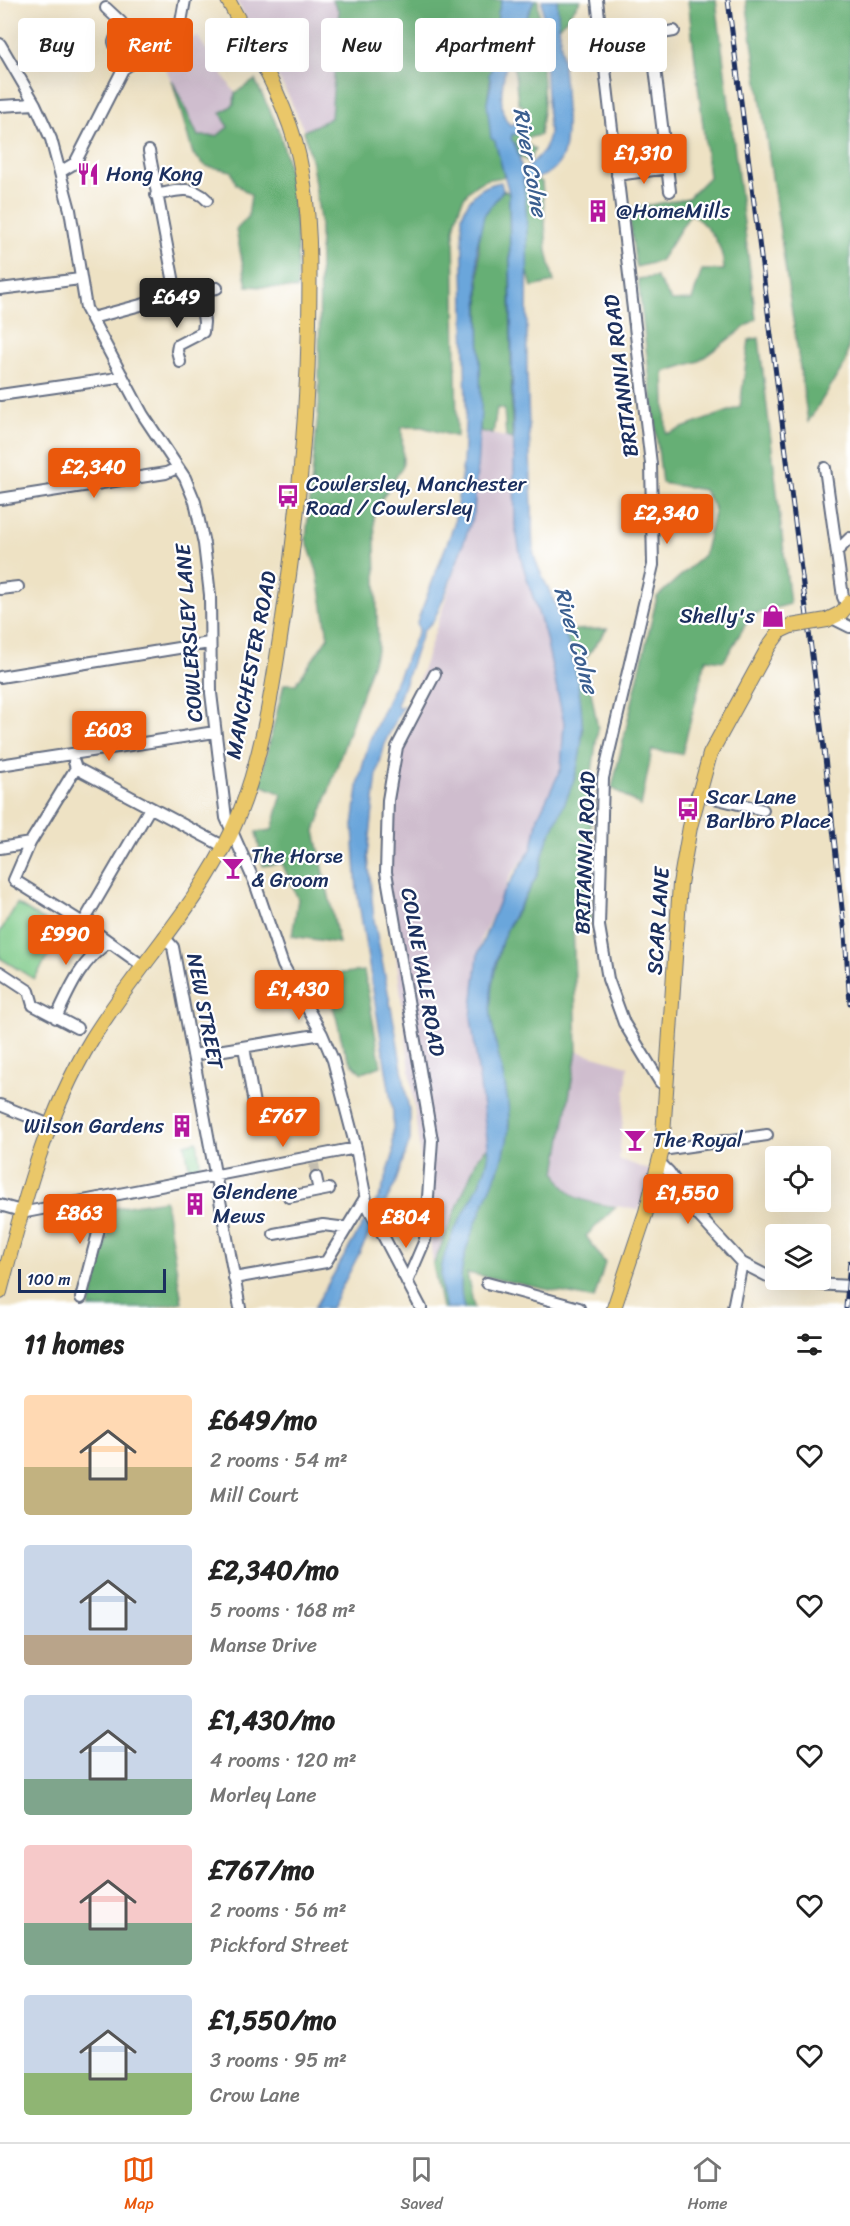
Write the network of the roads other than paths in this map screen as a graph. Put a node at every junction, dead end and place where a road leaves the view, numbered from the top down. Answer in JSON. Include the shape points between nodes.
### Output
{"nodes":[{"id":1,"x":185,"y":0,"type":"edge"},
{"id":2,"x":228,"y":0,"type":"edge"},
{"id":3,"x":597,"y":0,"type":"edge"},
{"id":4,"x":106,"y":8,"type":"dead end"},
{"id":5,"x":117,"y":18,"type":"edge"},
{"id":6,"x":182,"y":18,"type":"edge"},
{"id":7,"x":674,"y":31,"type":"dead end"},
{"id":8,"x":667,"y":32,"type":"edge"},
{"id":9,"x":0,"y":44,"type":"edge"},
{"id":10,"x":121,"y":72,"type":"edge"},
{"id":11,"x":656,"y":72,"type":"edge"},
{"id":12,"x":35,"y":104,"type":"junction"},
{"id":13,"x":0,"y":105,"type":"edge"},
{"id":14,"x":149,"y":151,"type":"dead end"},
{"id":15,"x":668,"y":168,"type":"junction"},
{"id":16,"x":60,"y":172,"type":"junction"},
{"id":17,"x":617,"y":175,"type":"junction"},
{"id":18,"x":670,"y":191,"type":"dead end"},
{"id":19,"x":156,"y":195,"type":"junction"},
{"id":20,"x":207,"y":200,"type":"dead end"},
{"id":21,"x":80,"y":279,"type":"junction"},
{"id":22,"x":173,"y":288,"type":"junction"},
{"id":23,"x":217,"y":288,"type":"dead end"},
{"id":24,"x":0,"y":289,"type":"edge"},
{"id":25,"x":200,"y":292,"type":"junction"},
{"id":26,"x":92,"y":318,"type":"junction"},
{"id":27,"x":180,"y":362,"type":"dead end"},
{"id":28,"x":122,"y":375,"type":"junction"},
{"id":29,"x":0,"y":395,"type":"edge"},
{"id":30,"x":177,"y":468,"type":"junction"},
{"id":31,"x":825,"y":468,"type":"dead end"},
{"id":32,"x":0,"y":499,"type":"edge"},
{"id":33,"x":850,"y":538,"type":"edge"},
{"id":34,"x":837,"y":551,"type":"junction"},
{"id":35,"x":18,"y":587,"type":"dead end"},
{"id":36,"x":0,"y":589,"type":"edge"},
{"id":37,"x":849,"y":604,"type":"edge"},
{"id":38,"x":830,"y":619,"type":"junction"},
{"id":39,"x":850,"y":627,"type":"edge"},
{"id":40,"x":209,"y":643,"type":"junction"},
{"id":41,"x":435,"y":674,"type":"dead end"},
{"id":42,"x":0,"y":677,"type":"edge"},
{"id":43,"x":215,"y":732,"type":"junction"},
{"id":44,"x":71,"y":753,"type":"junction"},
{"id":45,"x":0,"y":765,"type":"edge"},
{"id":46,"x":76,"y":768,"type":"junction"},
{"id":47,"x":697,"y":794,"type":"junction"},
{"id":48,"x":150,"y":808,"type":"junction"},
{"id":49,"x":763,"y":810,"type":"dead end"},
{"id":50,"x":231,"y":833,"type":"junction"},
{"id":51,"x":30,"y":843,"type":"junction"},
{"id":52,"x":224,"y":846,"type":"junction"},
{"id":53,"x":0,"y":848,"type":"edge"},
{"id":54,"x":83,"y":923,"type":"junction"},
{"id":55,"x":165,"y":937,"type":"junction"},
{"id":56,"x":109,"y":942,"type":"junction"},
{"id":57,"x":143,"y":966,"type":"junction"},
{"id":58,"x":0,"y":972,"type":"edge"},
{"id":59,"x":56,"y":1018,"type":"junction"},
{"id":60,"x":77,"y":1028,"type":"dead end"},
{"id":61,"x":322,"y":1034,"type":"junction"},
{"id":62,"x":244,"y":1047,"type":"junction"},
{"id":63,"x":193,"y":1055,"type":"junction"},
{"id":64,"x":666,"y":1086,"type":"junction"},
{"id":65,"x":0,"y":1105,"type":"edge"},
{"id":66,"x":257,"y":1121,"type":"dead end"},
{"id":67,"x":50,"y":1125,"type":"junction"},
{"id":68,"x":767,"y":1135,"type":"dead end"},
{"id":69,"x":356,"y":1148,"type":"junction"},
{"id":70,"x":660,"y":1156,"type":"junction"},
{"id":71,"x":215,"y":1176,"type":"junction"},
{"id":72,"x":316,"y":1178,"type":"tunnel mouth"},
{"id":73,"x":104,"y":1197,"type":"junction"},
{"id":74,"x":289,"y":1197,"type":"dead end"},
{"id":75,"x":366,"y":1201,"type":"junction"},
{"id":76,"x":0,"y":1205,"type":"edge"},
{"id":77,"x":21,"y":1212,"type":"junction"},
{"id":78,"x":347,"y":1228,"type":"junction"},
{"id":79,"x":274,"y":1234,"type":"dead end"},
{"id":80,"x":742,"y":1263,"type":"junction"},
{"id":81,"x":234,"y":1278,"type":"junction"},
{"id":82,"x":487,"y":1283,"type":"dead end"},
{"id":83,"x":409,"y":1285,"type":"junction"},
{"id":84,"x":850,"y":1286,"type":"edge"},
{"id":85,"x":0,"y":1292,"type":"edge"},
{"id":86,"x":81,"y":1298,"type":"dead end"},
{"id":87,"x":240,"y":1308,"type":"edge"},
{"id":88,"x":415,"y":1308,"type":"edge"},
{"id":89,"x":421,"y":1308,"type":"edge"},
{"id":90,"x":579,"y":1308,"type":"edge"},
{"id":91,"x":614,"y":1308,"type":"edge"},
{"id":92,"x":733,"y":1308,"type":"edge"}],
"edges":[{"from":1,"to":6,"type":"street"},
{"from":2,"to":50,"type":"main road","name":"MANCHESTER ROAD","via":[[294,140],[306,206],[310,260],[302,472],[288,593],[266,718]]},
{"from":3,"to":17,"type":"street","name":"BRITANNIA ROAD"},
{"from":4,"to":5,"type":"street"},
{"from":7,"to":8,"type":"street"},
{"from":9,"to":12,"type":"street","name":"COWLERSLEY LANE"},
{"from":10,"to":16,"type":"street","via":[[75,162]]},
{"from":11,"to":15,"type":"street"},
{"from":12,"to":13,"type":"street"},
{"from":12,"to":16,"type":"street","name":"COWLERSLEY LANE"},
{"from":14,"to":19,"type":"street"},
{"from":15,"to":17,"type":"street"},
{"from":15,"to":18,"type":"street"},
{"from":16,"to":21,"type":"street","name":"COWLERSLEY LANE"},
{"from":17,"to":64,"type":"street","name":"BRITANNIA ROAD","via":[[651,464],[653,565],[603,778],[599,926],[608,979],[624,1023]]},
{"from":19,"to":20,"type":"street","via":[[186,189]]},
{"from":19,"to":22,"type":"street"},
{"from":21,"to":24,"type":"street"},
{"from":21,"to":26,"type":"street","name":"COWLERSLEY LANE"},
{"from":22,"to":25,"type":"street"},
{"from":22,"to":26,"type":"street","via":[[167,298]]},
{"from":23,"to":25,"type":"street"},
{"from":25,"to":27,"type":"street","via":[[203,332],[178,345]]},
{"from":26,"to":28,"type":"street","name":"COWLERSLEY LANE"},
{"from":28,"to":29,"type":"street"},
{"from":28,"to":30,"type":"street","name":"COWLERSLEY LANE"},
{"from":30,"to":32,"type":"street","via":[[166,473]]},
{"from":30,"to":40,"type":"street","name":"COWLERSLEY LANE","via":[[195,502],[204,544],[210,595]]},
{"from":31,"to":34,"type":"street"},
{"from":33,"to":34,"type":"street"},
{"from":34,"to":37,"type":"street"},
{"from":35,"to":36,"type":"street"},
{"from":37,"to":38,"type":"main road","name":"SCAR LANE"},
{"from":38,"to":39,"type":"street"},
{"from":38,"to":47,"type":"main road","name":"SCAR LANE","bridge":true,"via":[[791,626],[774,637],[710,754]]},
{"from":40,"to":42,"type":"street"},
{"from":40,"to":43,"type":"street","name":"COWLERSLEY LANE"},
{"from":41,"to":83,"type":"street","name":"COLNE VALE ROAD","via":[[397,747],[388,800],[386,872],[432,1140],[424,1240]]},
{"from":43,"to":44,"type":"street"},
{"from":43,"to":50,"type":"street","name":"COWLERSLEY LANE"},
{"from":44,"to":45,"type":"street"},
{"from":44,"to":46,"type":"street"},
{"from":46,"to":48,"type":"street"},
{"from":46,"to":51,"type":"street"},
{"from":47,"to":49,"type":"street"},
{"from":47,"to":64,"type":"main road","name":"SCAR LANE","via":[[680,885]]},
{"from":48,"to":52,"type":"street"},
{"from":48,"to":54,"type":"street"},
{"from":50,"to":52,"type":"main road","name":"MANCHESTER ROAD"},
{"from":50,"to":61,"type":"street","name":"COWLERSLEY LANE","via":[[255,883],[283,965]]},
{"from":51,"to":53,"type":"street"},
{"from":51,"to":54,"type":"street","via":[[14,876],[16,883]]},
{"from":52,"to":55,"type":"main road","name":"MANCHESTER ROAD"},
{"from":54,"to":56,"type":"street"},
{"from":55,"to":57,"type":"main road","name":"MANCHESTER ROAD"},
{"from":55,"to":63,"type":"street","name":"NEW STREET","via":[[173,947]]},
{"from":56,"to":57,"type":"street"},
{"from":56,"to":59,"type":"street","via":[[93,953],[78,974]]},
{"from":57,"to":67,"type":"main road","name":"MANCHESTER ROAD","via":[[90,1042]]},
{"from":58,"to":59,"type":"street","via":[[29,991],[33,1005]]},
{"from":59,"to":60,"type":"street"},
{"from":61,"to":62,"type":"street"},
{"from":61,"to":69,"type":"street","name":"COWLERSLEY LANE","via":[[333,1060]]},
{"from":62,"to":63,"type":"street"},
{"from":62,"to":66,"type":"street"},
{"from":63,"to":71,"type":"street","name":"NEW STREET"},
{"from":64,"to":70,"type":"main road","name":"SCAR LANE"},
{"from":65,"to":67,"type":"street"},
{"from":67,"to":77,"type":"main road","name":"MANCHESTER ROAD"},
{"from":68,"to":70,"type":"street"},
{"from":69,"to":71,"type":"street","via":[[314,1160]]},
{"from":69,"to":75,"type":"street","name":"COWLERSLEY LANE"},
{"from":70,"to":80,"type":"street","via":[[698,1215]]},
{"from":70,"to":91,"type":"main road","name":"SCAR LANE"},
{"from":71,"to":73,"type":"street"},
{"from":71,"to":81,"type":"street","name":"NEW STREET"},
{"from":72,"to":74,"type":"street","via":[[324,1190]]},
{"from":73,"to":77,"type":"street"},
{"from":73,"to":86,"type":"street"},
{"from":75,"to":78,"type":"street"},
{"from":75,"to":83,"type":"street","name":"COWLERSLEY LANE"},
{"from":76,"to":77,"type":"street"},
{"from":77,"to":85,"type":"main road","name":"MANCHESTER ROAD"},
{"from":78,"to":79,"type":"street","via":[[323,1225]]},
{"from":78,"to":81,"type":"street","via":[[326,1262]]},
{"from":80,"to":84,"type":"street","via":[[780,1282]]},
{"from":80,"to":92,"type":"street"},
{"from":81,"to":87,"type":"street","name":"NEW STREET"},
{"from":82,"to":90,"type":"street"},
{"from":83,"to":88,"type":"street"},
{"from":83,"to":89,"type":"street"}]}
